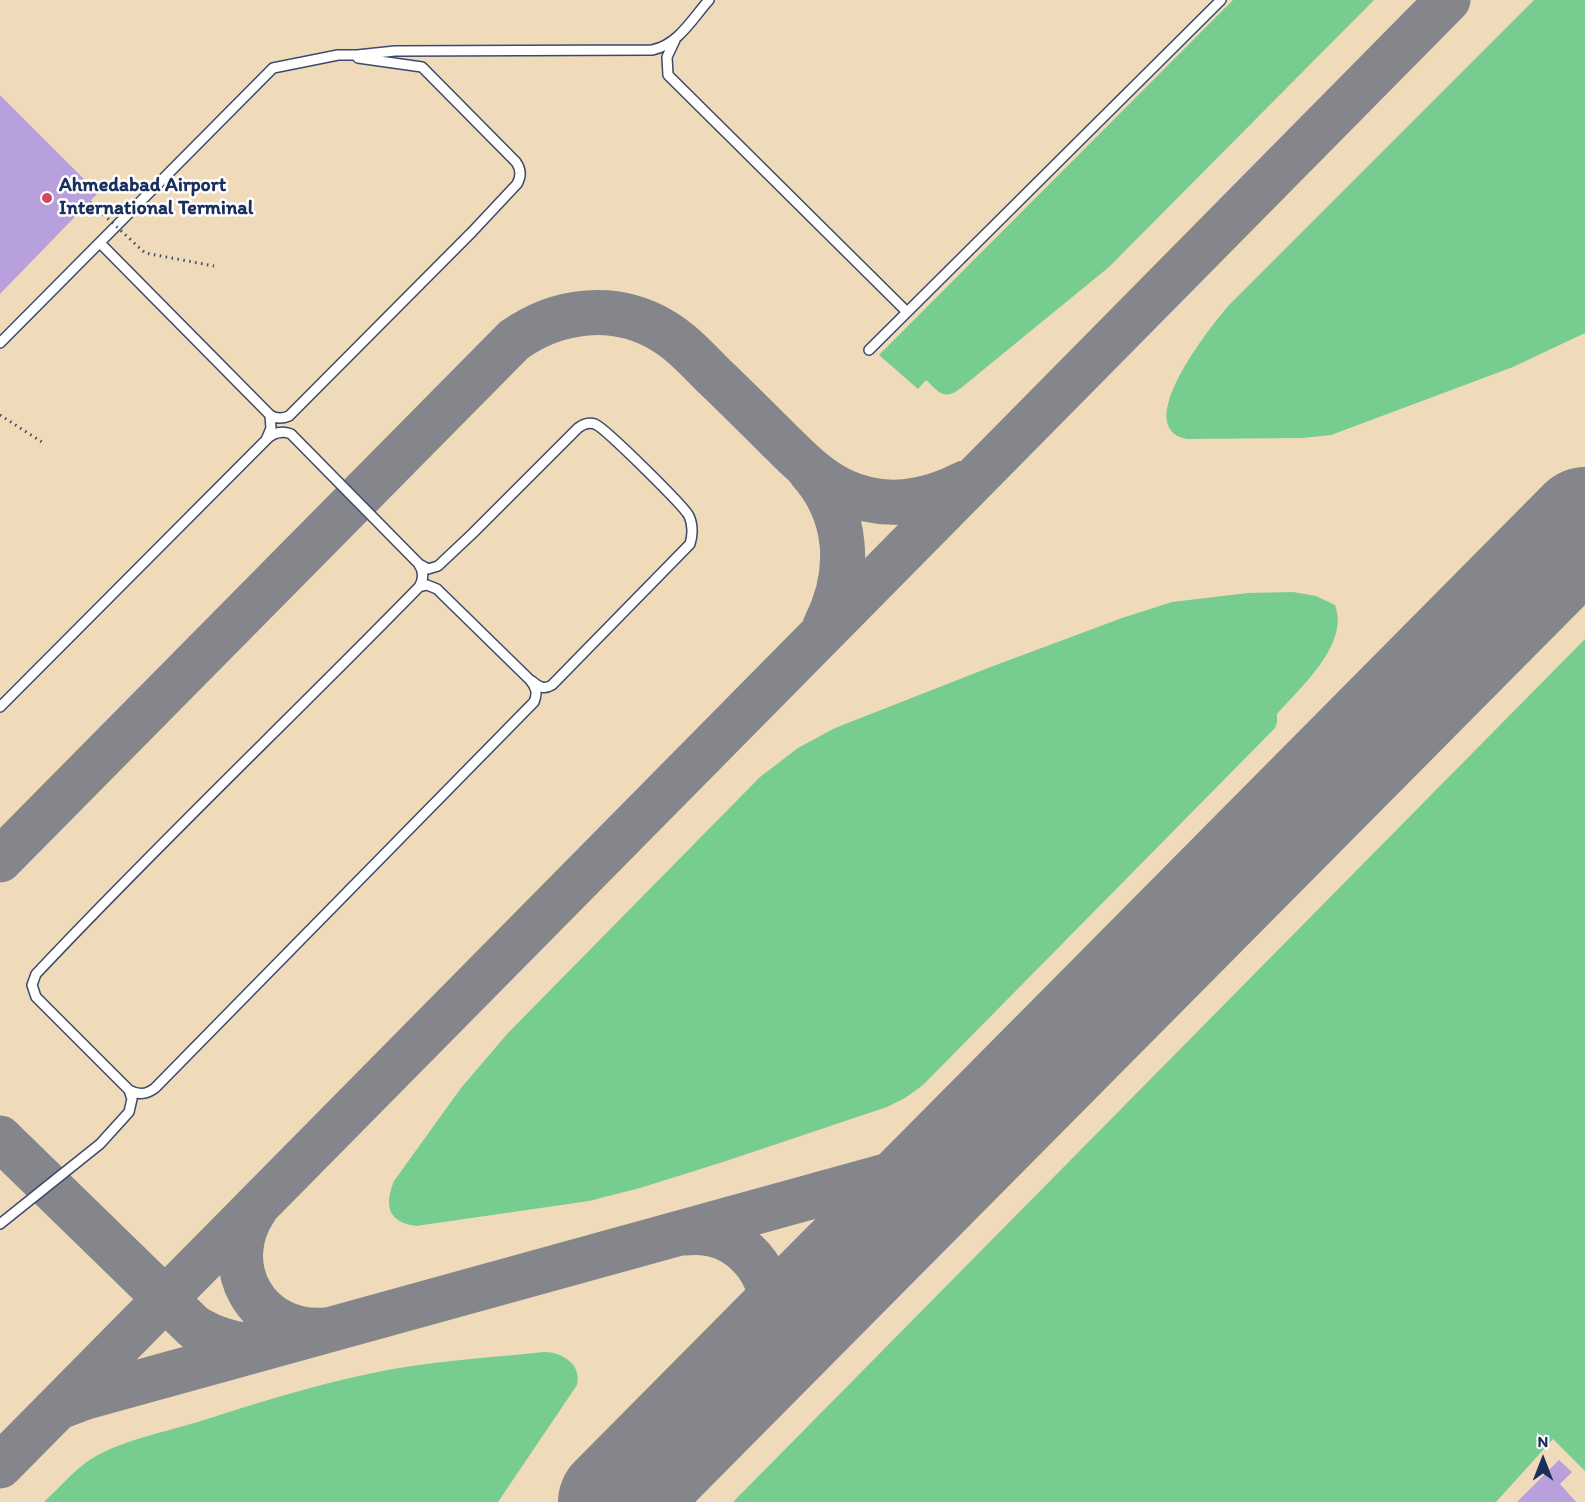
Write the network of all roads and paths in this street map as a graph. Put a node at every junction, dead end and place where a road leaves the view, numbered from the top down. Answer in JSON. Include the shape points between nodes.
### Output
{"nodes":[{"id":1,"x":709,"y":0,"type":"edge"},
{"id":2,"x":1221,"y":0,"type":"edge"},
{"id":3,"x":679,"y":36,"type":"junction"},
{"id":4,"x":338,"y":55,"type":"junction"},
{"id":5,"x":90,"y":202,"type":"dead end"},
{"id":6,"x":100,"y":243,"type":"junction"},
{"id":7,"x":214,"y":266,"type":"dead end"},
{"id":8,"x":907,"y":312,"type":"junction"},
{"id":9,"x":0,"y":343,"type":"edge"},
{"id":10,"x":869,"y":350,"type":"dead end"},
{"id":11,"x":294,"y":412,"type":"junction"},
{"id":12,"x":0,"y":415,"type":"edge"},
{"id":13,"x":270,"y":415,"type":"junction"},
{"id":14,"x":291,"y":434,"type":"junction"},
{"id":15,"x":266,"y":440,"type":"junction"},
{"id":16,"x":45,"y":444,"type":"dead end"},
{"id":17,"x":418,"y":563,"type":"junction"},
{"id":18,"x":440,"y":564,"type":"junction"},
{"id":19,"x":419,"y":587,"type":"junction"},
{"id":20,"x":437,"y":589,"type":"junction"},
{"id":21,"x":530,"y":680,"type":"junction"},
{"id":22,"x":0,"y":707,"type":"edge"},
{"id":23,"x":129,"y":1090,"type":"junction"},
{"id":24,"x":0,"y":1224,"type":"edge"}],
"edges":[{"from":1,"to":3,"type":"lane"},
{"from":2,"to":8,"type":"lane"},
{"from":3,"to":4,"type":"lane","via":[[652,50],[395,51]]},
{"from":3,"to":8,"type":"lane","via":[[669,51],[668,75]]},
{"from":4,"to":6,"type":"lane","via":[[273,68]]},
{"from":4,"to":11,"type":"lane","via":[[422,67],[516,162],[520,176],[472,232]]},
{"from":5,"to":7,"type":"path","bridge":true,"via":[[145,253]]},
{"from":6,"to":9,"type":"lane"},
{"from":6,"to":13,"type":"lane"},
{"from":8,"to":10,"type":"lane"},
{"from":11,"to":13,"type":"lane","via":[[284,418]]},
{"from":11,"to":14,"type":"lane","via":[[288,423]]},
{"from":12,"to":16,"type":"path"},
{"from":13,"to":15,"type":"lane","via":[[271,428]]},
{"from":14,"to":15,"type":"lane","via":[[278,432]]},
{"from":14,"to":17,"type":"lane"},
{"from":15,"to":22,"type":"lane"},
{"from":17,"to":18,"type":"lane","via":[[428,568]]},
{"from":17,"to":19,"type":"lane","via":[[423,573]]},
{"from":18,"to":20,"type":"lane","via":[[434,576]]},
{"from":18,"to":21,"type":"lane","via":[[587,423],[599,426],[685,510],[692,523],[690,544],[552,685],[540,687]]},
{"from":19,"to":20,"type":"lane"},
{"from":19,"to":23,"type":"lane","via":[[35,976],[36,997]]},
{"from":20,"to":21,"type":"lane"},
{"from":21,"to":23,"type":"lane","via":[[536,693],[534,702],[155,1088],[142,1094]]},
{"from":23,"to":24,"type":"lane","via":[[129,1112],[100,1144]]}]}
